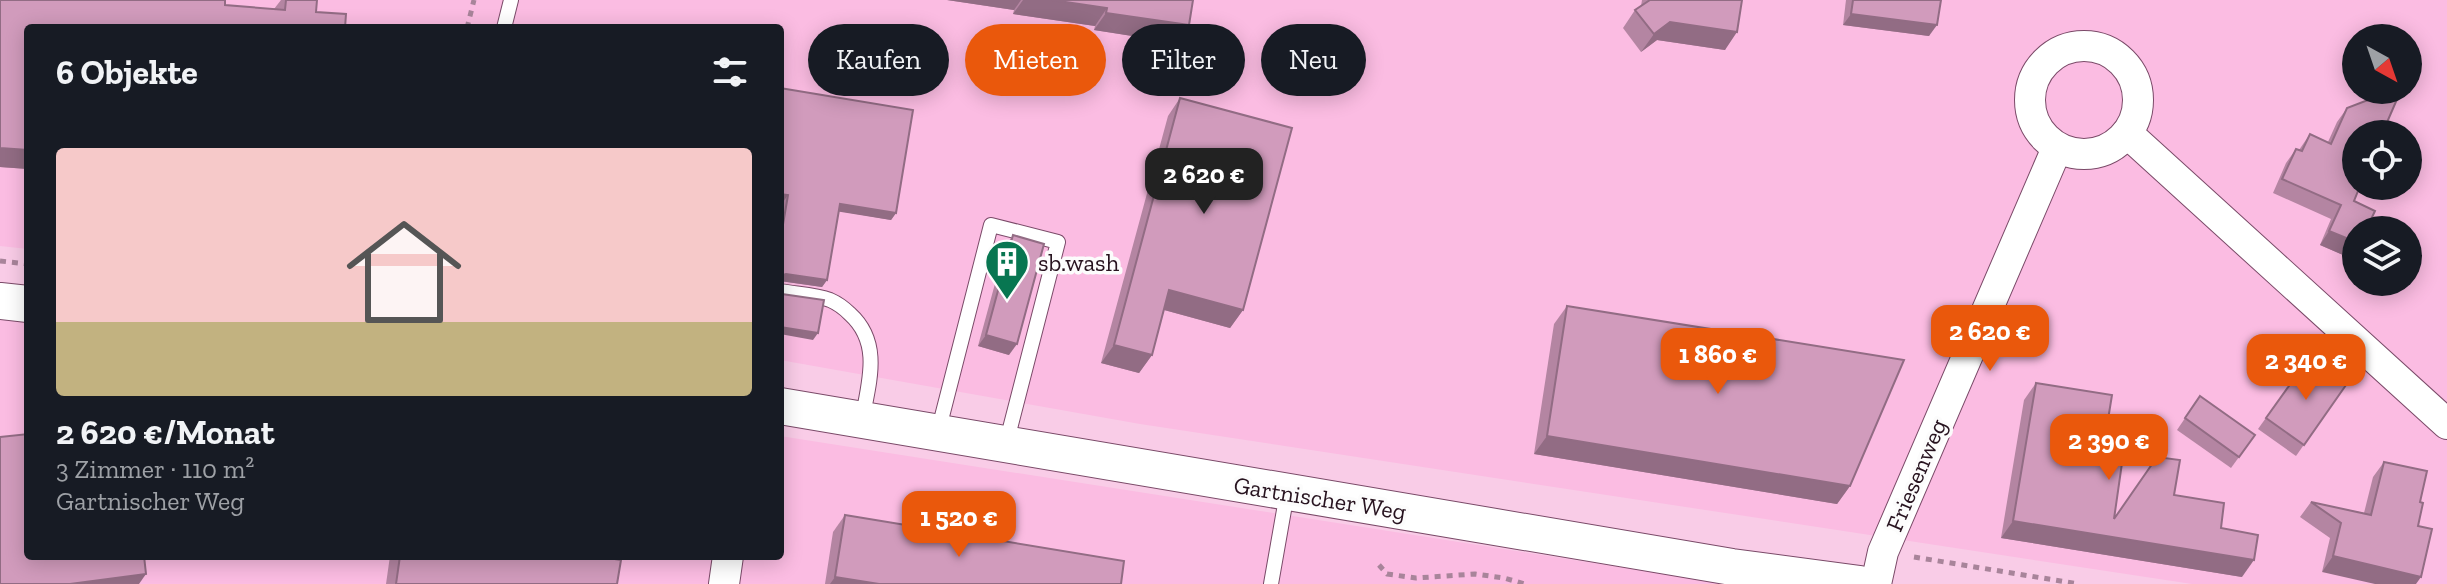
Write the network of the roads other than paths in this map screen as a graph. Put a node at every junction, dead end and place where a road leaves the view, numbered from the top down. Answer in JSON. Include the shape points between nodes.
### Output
{"nodes":[{"id":1,"x":511,"y":0,"type":"edge"},
{"id":2,"x":505,"y":24,"type":"edge"},
{"id":3,"x":2127,"y":133,"type":"junction"},
{"id":4,"x":2057,"y":148,"type":"junction"},
{"id":5,"x":784,"y":292,"type":"edge"},
{"id":6,"x":0,"y":301,"type":"edge"},
{"id":7,"x":24,"y":304,"type":"edge"},
{"id":8,"x":784,"y":407,"type":"edge"},
{"id":9,"x":862,"y":420,"type":"junction"},
{"id":10,"x":2447,"y":424,"type":"edge"},
{"id":11,"x":937,"y":433,"type":"junction"},
{"id":12,"x":1006,"y":445,"type":"junction"},
{"id":13,"x":1287,"y":493,"type":"junction"},
{"id":14,"x":727,"y":560,"type":"edge"},
{"id":15,"x":724,"y":584,"type":"edge"},
{"id":16,"x":1271,"y":584,"type":"edge"},
{"id":17,"x":1858,"y":584,"type":"edge"}],
"edges":[{"from":1,"to":2,"type":"lane"},
{"from":3,"to":4,"type":"street","via":[[2103,152],[2087,155]]},
{"from":3,"to":4,"type":"street","via":[[2139,102],[2130,70],[2104,48],[2070,47],[2040,67],[2029,101],[2033,120]]},
{"from":3,"to":10,"type":"street"},
{"from":4,"to":17,"type":"street","name":"Friesenweg","via":[[1883,552]]},
{"from":5,"to":9,"type":"lane","via":[[829,300],[860,323],[872,367]]},
{"from":6,"to":7,"type":"street"},
{"from":8,"to":9,"type":"street","name":"Gartnischer Weg"},
{"from":9,"to":11,"type":"street","name":"Gartnischer Weg"},
{"from":11,"to":12,"type":"street","name":"Gartnischer Weg"},
{"from":11,"to":12,"type":"lane","via":[[991,225],[1058,242]]},
{"from":12,"to":13,"type":"street","name":"Gartnischer Weg"},
{"from":13,"to":16,"type":"lane"},
{"from":13,"to":17,"type":"street","name":"Gartnischer Weg"},
{"from":14,"to":15,"type":"street"}]}
